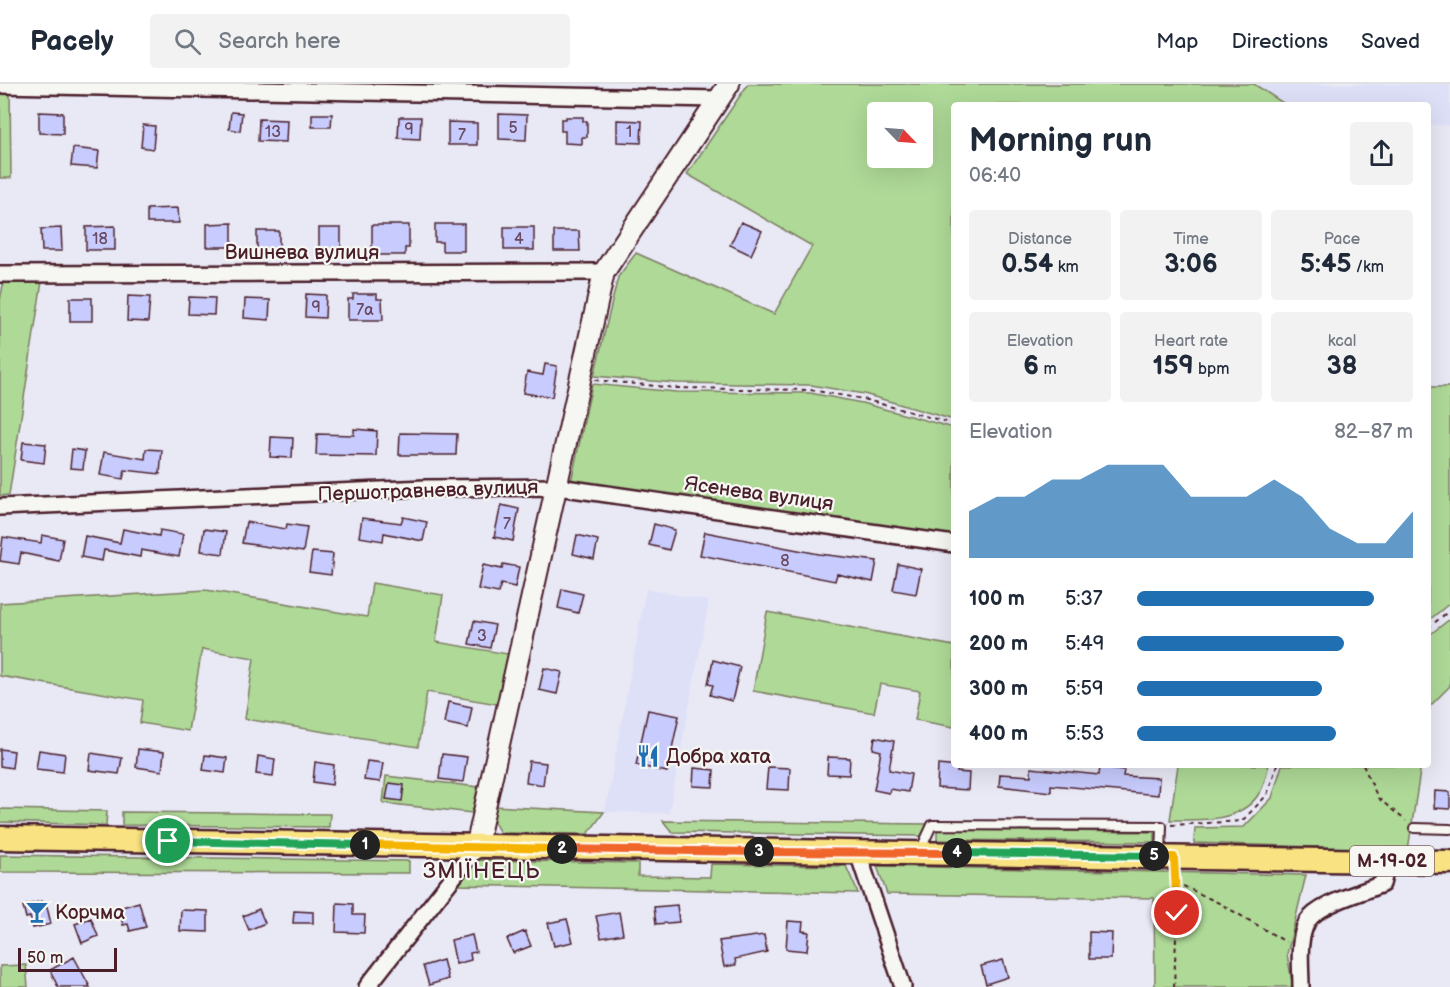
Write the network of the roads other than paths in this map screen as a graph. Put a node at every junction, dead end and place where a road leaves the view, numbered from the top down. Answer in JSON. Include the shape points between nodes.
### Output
{"nodes":[{"id":1,"x":0,"y":85,"type":"edge"},
{"id":2,"x":724,"y":92,"type":"edge"},
{"id":3,"x":604,"y":272,"type":"junction"},
{"id":4,"x":0,"y":274,"type":"edge"},
{"id":5,"x":558,"y":487,"type":"junction"},
{"id":6,"x":0,"y":507,"type":"edge"},
{"id":7,"x":951,"y":544,"type":"edge"},
{"id":8,"x":1414,"y":828,"type":"road end"},
{"id":9,"x":1450,"y":829,"type":"edge"},
{"id":10,"x":0,"y":838,"type":"edge"},
{"id":11,"x":476,"y":848,"type":"junction"},
{"id":12,"x":920,"y":852,"type":"junction"},
{"id":13,"x":858,"y":853,"type":"junction"},
{"id":14,"x":1167,"y":857,"type":"junction"},
{"id":15,"x":1388,"y":861,"type":"junction"},
{"id":16,"x":1450,"y":862,"type":"edge"},
{"id":17,"x":367,"y":987,"type":"edge"},
{"id":18,"x":903,"y":987,"type":"edge"},
{"id":19,"x":1301,"y":987,"type":"edge"}],
"edges":[{"from":1,"to":2,"type":"street"},
{"from":2,"to":3,"type":"street"},
{"from":3,"to":4,"type":"street","name":"Вишнева вулиця"},
{"from":3,"to":5,"type":"street"},
{"from":5,"to":6,"type":"street","name":"Першотравнева вулиця","via":[[425,488]]},
{"from":5,"to":7,"type":"street","name":"Ясенева вулиця"},
{"from":5,"to":11,"type":"street","name":"Першотравнева вулиця"},
{"from":8,"to":9,"type":"lane"},
{"from":10,"to":11,"type":"main road","number":"М-19-02"},
{"from":11,"to":13,"type":"main road","number":"М-19-02"},
{"from":11,"to":17,"type":"street"},
{"from":12,"to":13,"type":"main road","number":"М-19-02"},
{"from":12,"to":14,"type":"main road","number":"М-19-02"},
{"from":12,"to":14,"type":"lane","via":[[932,825],[1162,826]]},
{"from":13,"to":18,"type":"street"},
{"from":14,"to":15,"type":"main road","number":"М-19-02"},
{"from":15,"to":16,"type":"main road","number":"М-19-02"},
{"from":15,"to":19,"type":"street","via":[[1382,884],[1324,908],[1308,921],[1300,950]]}]}
